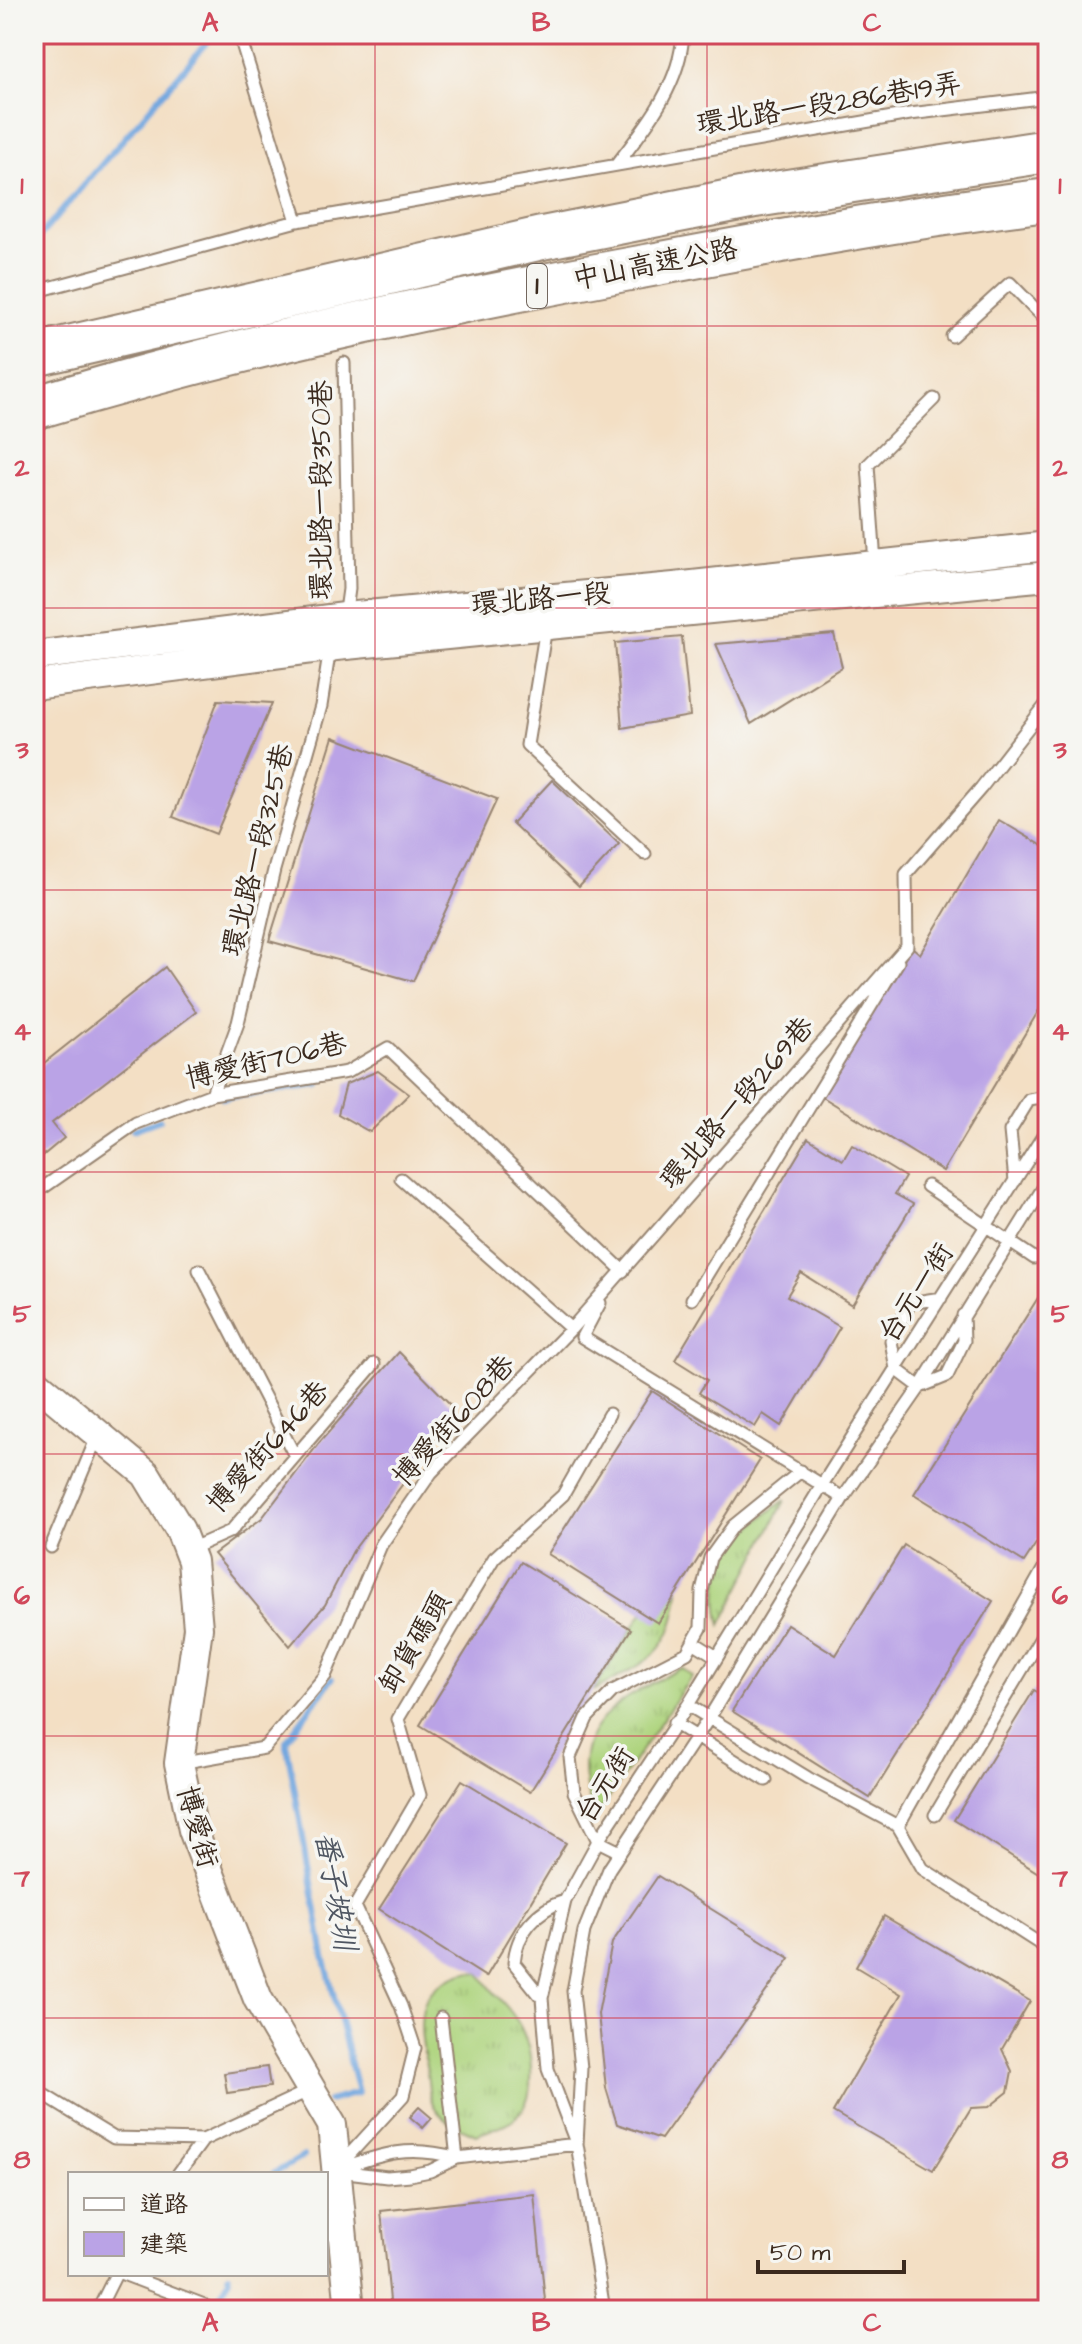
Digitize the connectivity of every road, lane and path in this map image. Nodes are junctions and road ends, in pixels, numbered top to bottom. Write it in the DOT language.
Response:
graph roads {
  1 [pos="239,34"];
  2 [pos="683,34"];
  3 [pos="1048,97"];
  4 [pos="1048,151"];
  5 [pos="617,164"];
  6 [pos="1048,200"];
  7 [pos="297,221"];
  8 [pos="34,292"];
  9 [pos="1048,322"];
  10 [pos="952,336"];
  11 [pos="34,355"];
  12 [pos="344,363"];
  13 [pos="934,399"];
  14 [pos="34,408"];
  15 [pos="1048,546"];
  16 [pos="875,565"];
  17 [pos="1048,576"];
  18 [pos="345,617"];
  19 [pos="546,626"];
  20 [pos="336,646"];
  21 [pos="34,656"];
  22 [pos="34,685"];
  23 [pos="1048,702"];
  24 [pos="645,854"];
  25 [pos="896,958"];
  26 [pos="212,1094"];
  27 [pos="1048,1097"];
  28 [pos="1048,1128"];
  29 [pos="401,1179"];
  30 [pos="1048,1180"];
  31 [pos="1015,1181"];
  32 [pos="927,1186"];
  33 [pos="34,1194"];
  34 [pos="987,1226"];
  35 [pos="1010,1241"];
  36 [pos="1034,1258"];
  37 [pos="199,1270"];
  38 [pos="623,1271"];
  39 [pos="607,1288"];
  40 [pos="941,1298"];
  41 [pos="692,1299"];
  42 [pos="963,1315"];
  43 [pos="571,1329"];
  44 [pos="374,1364"];
  45 [pos="896,1369"];
  46 [pos="34,1381"];
  47 [pos="920,1387"];
  48 [pos="609,1414"];
  49 [pos="97,1437"];
  50 [pos="295,1456"];
  51 [pos="801,1471"];
  52 [pos="822,1484"];
  53 [pos="843,1498"];
  54 [pos="51,1547"];
  55 [pos="188,1550"];
  56 [pos="1048,1561"];
  57 [pos="1048,1626"];
  58 [pos="693,1642"];
  59 [pos="717,1657"];
  60 [pos="688,1705"];
  61 [pos="709,1718"];
  62 [pos="674,1723"];
  63 [pos="695,1737"];
  64 [pos="179,1763"];
  65 [pos="766,1780"];
  66 [pos="935,1815"];
  67 [pos="898,1826"];
  68 [pos="598,1841"];
  69 [pos="620,1852"];
  70 [pos="565,1901"];
  71 [pos="1048,1949"];
  72 [pos="542,1998"];
  73 [pos="441,2018"];
  74 [pos="34,2089"];
  75 [pos="310,2089"];
  76 [pos="203,2140"];
  77 [pos="577,2144"];
  78 [pos="457,2158"];
  79 [pos="334,2170"];
  80 [pos="179,2172"];
  81 [pos="115,2276"];
  82 [pos="128,2276"];
  83 [pos="204,2305"];
  84 [pos="98,2310"];
  85 [pos="350,2310"];
  86 [pos="604,2310"];
  1 -- 7 [label="lane"];
  2 -- 5 [label="lane, 環北路一段286巷19弄"];
  3 -- 5 [label="lane, 環北路一段286巷19弄"];
  4 -- 11 [label="highway, 中山高速公路 / 1"];
  5 -- 7 [label="lane, 環北路一段286巷19弄"];
  6 -- 14 [label="highway, 中山高速公路 / 1"];
  7 -- 8 [label="lane, 環北路一段286巷19弄"];
  9 -- 10 [label="lane"];
  12 -- 18 [label="lane, 環北路一段350巷"];
  13 -- 16 [label="lane"];
  15 -- 16 [label="street, 環北路一段"];
  16 -- 18 [label="street, 環北路一段"];
  17 -- 19 [label="street, 環北路一段"];
  18 -- 20 [label="lane, 環北路一段325巷"];
  18 -- 21 [label="street, 環北路一段"];
  19 -- 20 [label="street, 環北路一段"];
  19 -- 24 [label="lane"];
  20 -- 22 [label="street, 環北路一段"];
  20 -- 26 [label="lane, 環北路一段325巷"];
  23 -- 25 [label="lane, 環北路一段269巷"];
  25 -- 38 [label="lane, 環北路一段269巷"];
  25 -- 41 [label="lane"];
  26 -- 33 [label="lane, 博愛街706巷"];
  26 -- 38 [label="lane, 博愛街706巷"];
  27 -- 31 [label="lane"];
  28 -- 31 [label="lane, 台元一街"];
  29 -- 43 [label="lane"];
  30 -- 35 [label="lane, 台元一街"];
  31 -- 34 [label="lane, 台元一街"];
  32 -- 34 [label="lane"];
  34 -- 35 [label="lane"];
  34 -- 40 [label="lane, 台元一街"];
  35 -- 36 [label="lane"];
  35 -- 42 [label="lane, 台元一街"];
  37 -- 50 [label="lane"];
  38 -- 39 [label="lane, 博愛街608巷"];
  39 -- 43 [label="lane, 博愛街608巷"];
  39 -- 51 [label="lane"];
  40 -- 45 [label="lane, 台元一街"];
  40 -- 45 [label="lane"];
  42 -- 47 [label="lane, 台元一街"];
  42 -- 47 [label="lane"];
  43 -- 64 [label="lane, 博愛街608巷"];
  44 -- 50 [label="lane, 博愛街646巷"];
  45 -- 47 [label="lane"];
  45 -- 52 [label="lane, 台元一街"];
  46 -- 49 [label="street, 博愛街"];
  47 -- 53 [label="lane, 台元一街"];
  48 -- 79 [label="lane, 卸貨碼頭"];
  49 -- 54 [label="lane"];
  49 -- 55 [label="street, 博愛街"];
  50 -- 55 [label="lane, 博愛街646巷"];
  51 -- 52 [label="lane"];
  51 -- 58 [label="lane"];
  52 -- 53 [label="lane"];
  52 -- 59 [label="lane, 台元街"];
  53 -- 61 [label="lane, 台元街"];
  55 -- 64 [label="street, 博愛街"];
  56 -- 67 [label="lane"];
  57 -- 66 [label="lane"];
  58 -- 59 [label="lane"];
  58 -- 68 [label="lane"];
  59 -- 60 [label="lane, 台元街"];
  60 -- 61 [label="lane"];
  60 -- 62 [label="lane, 台元街"];
  61 -- 63 [label="lane, 台元街"];
  61 -- 67 [label="lane"];
  62 -- 63 [label="lane"];
  62 -- 68 [label="lane, 台元街"];
  63 -- 65 [label="lane"];
  63 -- 69 [label="lane, 台元街"];
  64 -- 75 [label="street, 博愛街"];
  67 -- 71 [label="lane"];
  68 -- 69 [label="lane"];
  68 -- 70 [label="lane, 台元街"];
  69 -- 77 [label="lane, 台元街"];
  70 -- 72 [label="lane, 台元街"];
  70 -- 72 [label="lane"];
  72 -- 77 [label="lane, 台元街"];
  73 -- 78 [label="lane"];
  74 -- 76 [label="lane"];
  75 -- 76 [label="lane"];
  75 -- 79 [label="street, 博愛街"];
  76 -- 80 [label="lane"];
  77 -- 78 [label="lane"];
  77 -- 86 [label="lane, 台元街"];
  78 -- 79 [label="lane"];
  78 -- 79 [label="lane"];
  79 -- 85 [label="street, 博愛街"];
  81 -- 84 [label="lane"];
  82 -- 83 [label="lane"];
}
